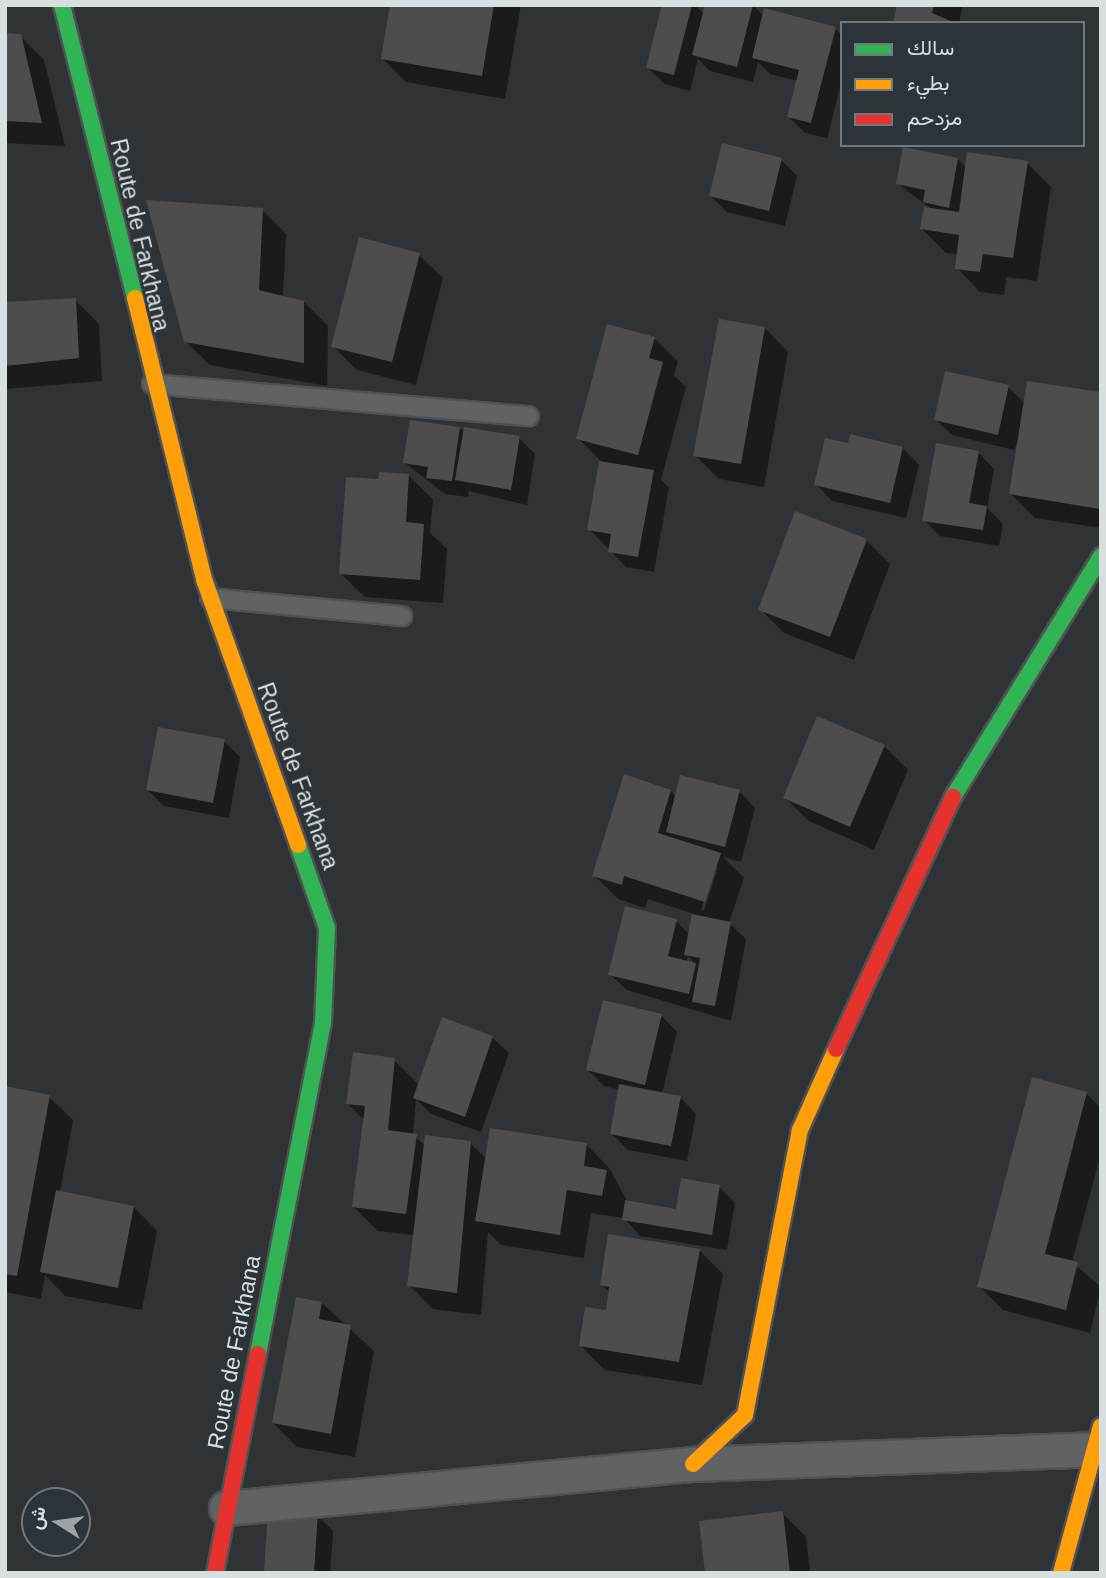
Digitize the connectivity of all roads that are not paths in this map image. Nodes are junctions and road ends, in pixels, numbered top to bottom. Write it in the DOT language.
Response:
graph roads {
  1 [pos="62,5"];
  2 [pos="152,384"];
  3 [pos="529,416"];
  4 [pos="1101,556"];
  5 [pos="210,598"];
  6 [pos="402,616"];
  7 [pos="1098,1438"];
  8 [pos="693,1464"];
  9 [pos="226,1508"];
  10 [pos="215,1573"];
  11 [pos="1061,1573"];
  1 -- 2 [label="street, Route de Farkhana"];
  2 -- 3 [label="lane"];
  2 -- 5 [label="street, Route de Farkhana"];
  4 -- 8 [label="street"];
  5 -- 6 [label="lane"];
  5 -- 9 [label="street, Route de Farkhana"];
  7 -- 8 [label="street"];
  7 -- 11 [label="street"];
  8 -- 9 [label="street"];
  9 -- 10 [label="street, Route de Farkhana"];
}
